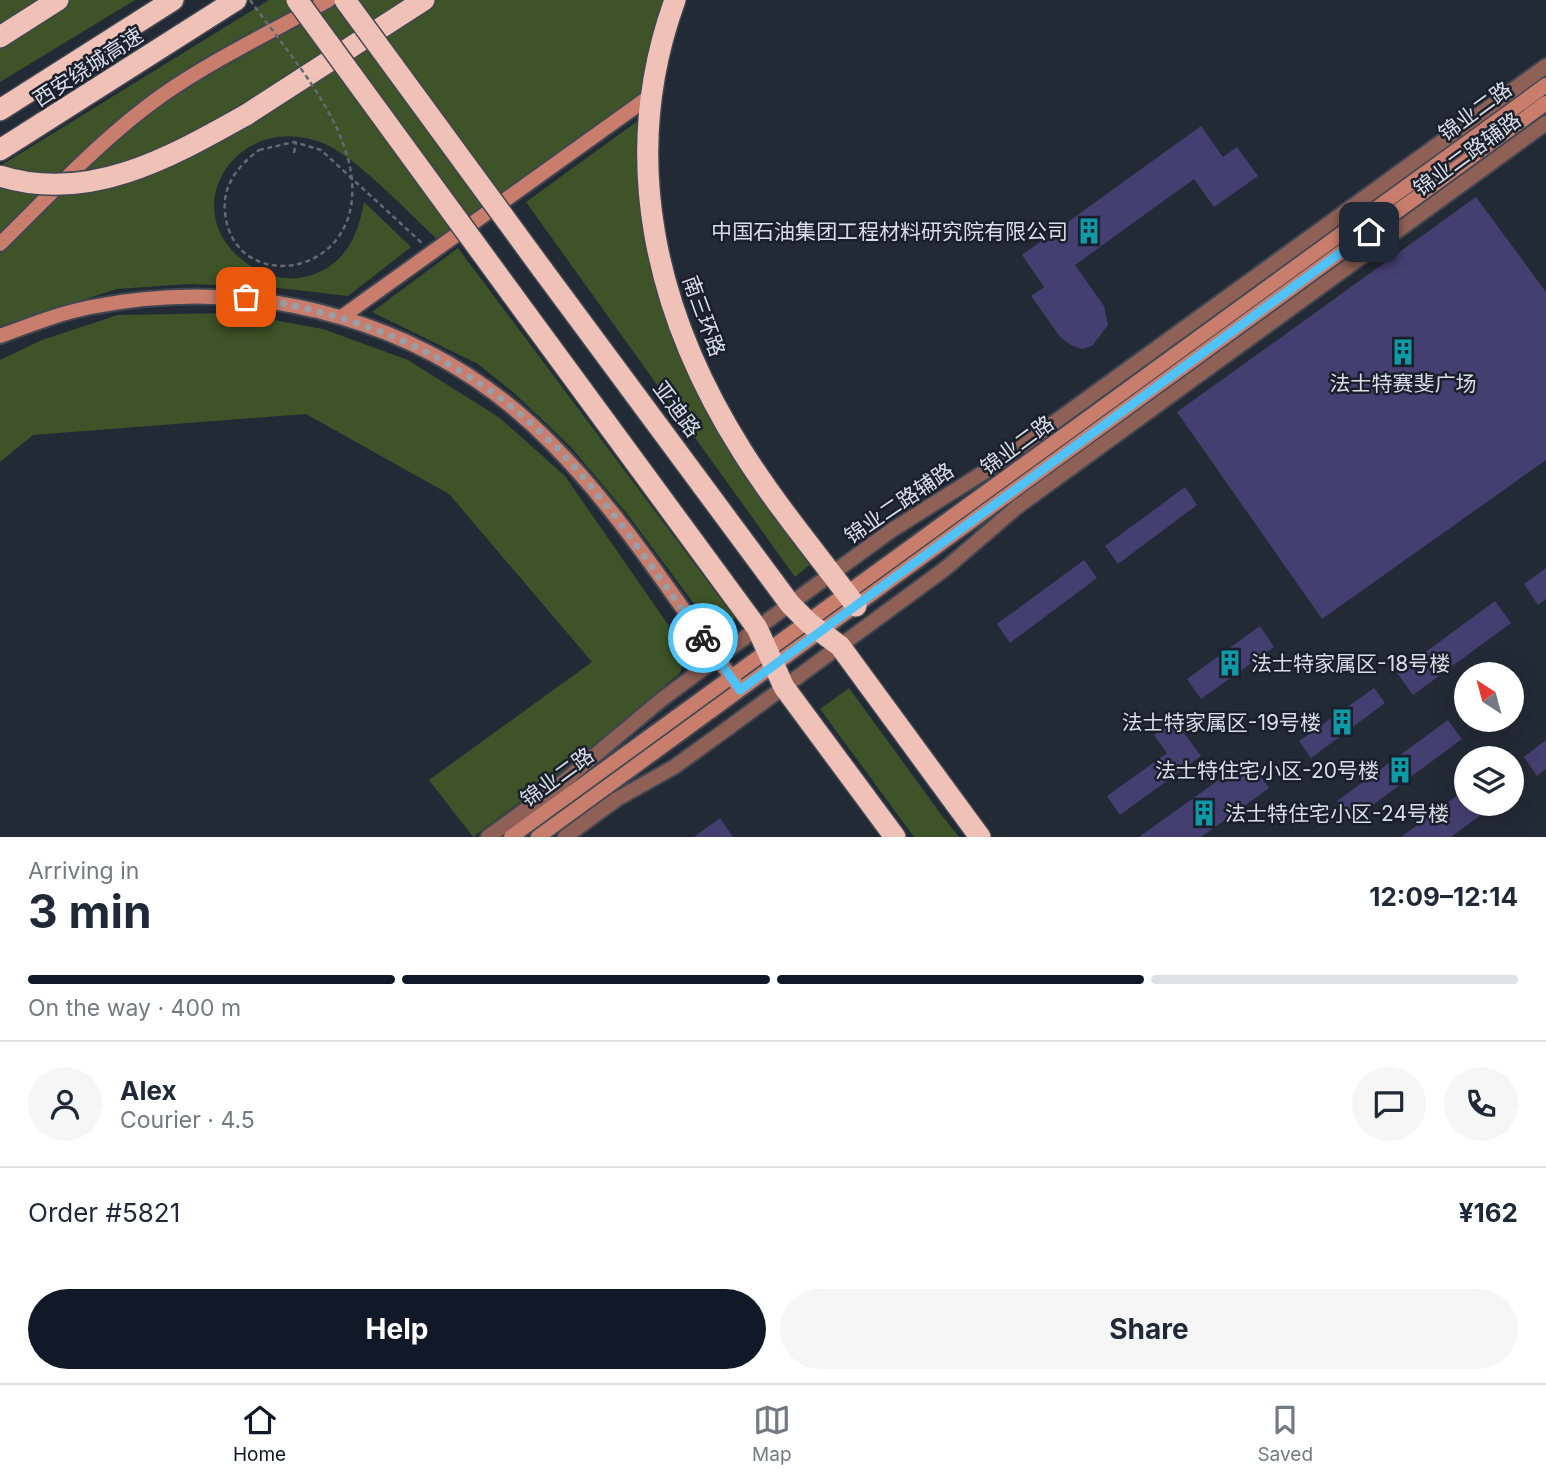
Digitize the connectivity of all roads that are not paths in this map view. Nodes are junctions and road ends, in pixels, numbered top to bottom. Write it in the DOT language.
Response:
graph roads {
  1 [pos="58,0"];
  2 [pos="173,0"];
  3 [pos="236,0"];
  4 [pos="297,0"];
  5 [pos="329,0"];
  6 [pos="345,0"];
  7 [pos="424,0"];
  8 [pos="675,0"];
  9 [pos="0,37"];
  10 [pos="1546,66"];
  11 [pos="1546,85"];
  12 [pos="649,97"];
  13 [pos="1546,103"];
  14 [pos="0,110"];
  15 [pos="1546,123"];
  16 [pos="0,150"];
  17 [pos="0,176"];
  18 [pos="0,244"];
  19 [pos="343,316"];
  20 [pos="0,336"];
  21 [pos="832,574"];
  22 [pos="851,600"];
  23 [pos="790,604"];
  24 [pos="815,627"];
  25 [pos="757,628"];
  26 [pos="840,646"];
  27 [pos="717,657"];
  28 [pos="773,658"];
  29 [pos="731,677"];
  30 [pos="784,687"];
  31 [pos="740,690"];
  32 [pos="488,837"];
  33 [pos="511,837"];
  34 [pos="538,837"];
  35 [pos="565,837"];
  36 [pos="895,837"];
  37 [pos="980,837"];
  1 -- 9 [label="highway"];
  2 -- 14 [label="highway, 西安绕城高速"];
  3 -- 16 [label="highway, 西安绕城高速"];
  4 -- 25 [label="highway, bridge"];
  5 -- 18 [label="main road"];
  6 -- 23 [label="highway, 亚迪路, bridge"];
  7 -- 17 [label="highway, bridge"];
  8 -- 12 [label="highway, 南三环路"];
  10 -- 21 [label="street, 锦业二路辅路"];
  11 -- 22 [label="main road, 锦业二路"];
  12 -- 19 [label="main road"];
  12 -- 21 [label="highway, 南三环路"];
  13 -- 22 [label="main road, 锦业二路"];
  15 -- 26 [label="street, 锦业二路辅路"];
  19 -- 20 [label="main road"];
  19 -- 27 [label="main road"];
  21 -- 22 [label="highway, 南三环路"];
  21 -- 23 [label="street, 锦业二路辅路"];
  22 -- 24 [label="main road, 锦业二路"];
  23 -- 24 [label="highway, 亚迪路"];
  23 -- 25 [label="street, 锦业二路辅路"];
  24 -- 26 [label="highway, 亚迪路"];
  24 -- 28 [label="main road, 锦业二路"];
  25 -- 27 [label="street, 锦业二路辅路"];
  25 -- 28 [label="highway"];
  26 -- 30 [label="street, 锦业二路辅路"];
  26 -- 37 [label="highway, 亚迪路"];
  27 -- 29 [label="main road"];
  27 -- 32 [label="street, 锦业二路辅路"];
  28 -- 29 [label="main road, 锦业二路"];
  28 -- 30 [label="highway"];
  28 -- 31 [label="main road, 锦业二路"];
  29 -- 31 [label="main road"];
  29 -- 33 [label="main road, 锦业二路"];
  30 -- 35 [label="street, 锦业二路辅路"];
  30 -- 36 [label="highway"];
  31 -- 34 [label="main road, 锦业二路"];
}
